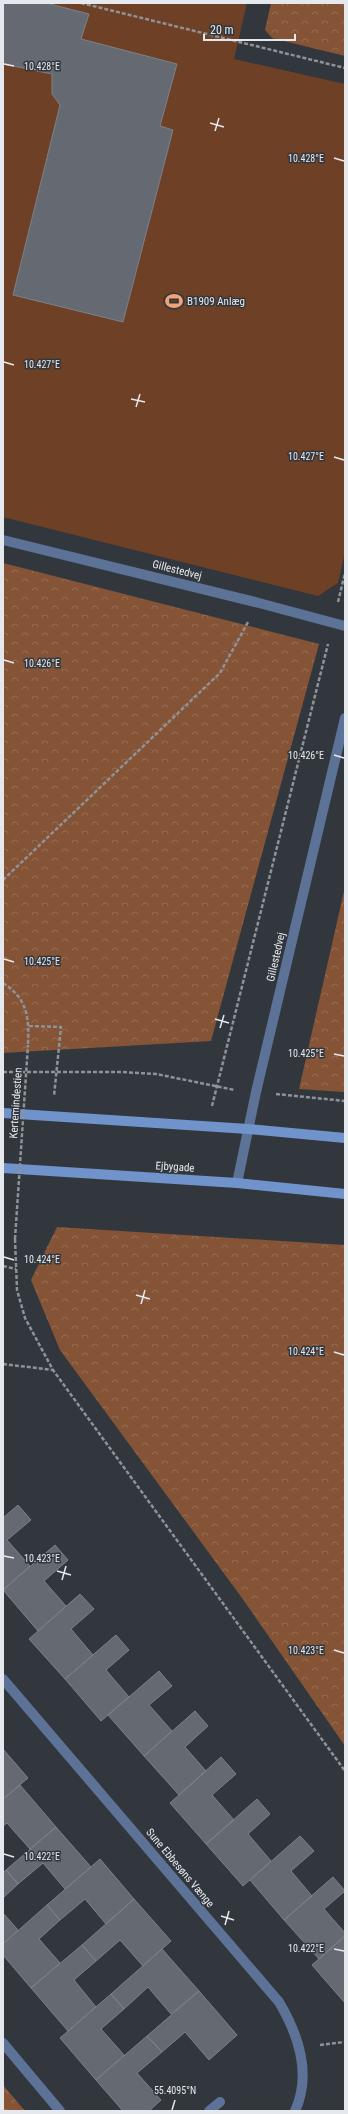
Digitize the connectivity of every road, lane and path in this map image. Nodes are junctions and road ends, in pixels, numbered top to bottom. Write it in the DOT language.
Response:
graph roads {
  1 [pos="81,3"];
  2 [pos="345,68"];
  3 [pos="3,540"];
  4 [pos="345,573"];
  5 [pos="259,603"];
  6 [pos="333,623"];
  7 [pos="345,626"];
  8 [pos="345,718"];
  9 [pos="343,738"];
  10 [pos="3,880"];
  11 [pos="3,983"];
  12 [pos="29,1026"];
  13 [pos="3,1072"];
  14 [pos="57,1073"];
  15 [pos="217,1087"];
  16 [pos="256,1092"];
  17 [pos="345,1101"];
  18 [pos="3,1113"];
  19 [pos="207,1126"];
  20 [pos="248,1129"];
  21 [pos="345,1138"];
  22 [pos="3,1168"];
  23 [pos="237,1183"];
  24 [pos="345,1194"];
  25 [pos="3,1266"];
  26 [pos="16,1269"];
  27 [pos="3,1364"];
  28 [pos="53,1370"];
  29 [pos="3,1679"];
  30 [pos="345,1771"];
  31 [pos="345,2042"];
  32 [pos="3,2043"];
  33 [pos="300,2048"];
  34 [pos="220,2102"];
  35 [pos="60,2111"];
  36 [pos="209,2111"];
  37 [pos="295,2111"];
  1 -- 2 [label="path"];
  3 -- 5 [label="street, Gillestedvej"];
  4 -- 6 [label="path"];
  5 -- 6 [label="street, Gillestedvej"];
  5 -- 10 [label="path"];
  6 -- 7 [label="street, Gillestedvej"];
  6 -- 15 [label="path"];
  8 -- 9 [label="street, Gillestedvej"];
  9 -- 16 [label="street, Gillestedvej"];
  11 -- 12 [label="path, Kertemindestien"];
  12 -- 14 [label="path"];
  12 -- 26 [label="path, Kertemindestien, bridge"];
  13 -- 14 [label="path"];
  14 -- 15 [label="path"];
  15 -- 16 [label="path"];
  15 -- 19 [label="path"];
  16 -- 17 [label="path"];
  16 -- 20 [label="street, Gillestedvej"];
  18 -- 19 [label="main road"];
  19 -- 20 [label="main road"];
  20 -- 21 [label="main road"];
  20 -- 23 [label="street, Gillestedvej"];
  22 -- 23 [label="main road, Ejbygade"];
  23 -- 24 [label="main road, Ejbygade"];
  25 -- 26 [label="path"];
  26 -- 28 [label="path, Kertemindestien"];
  27 -- 28 [label="path"];
  28 -- 30 [label="path, Kertemindestien"];
  29 -- 33 [label="street, Sune Ebbesøns Vænge"];
  31 -- 33 [label="path"];
  32 -- 35 [label="street"];
  33 -- 37 [label="street, Sune Ebbesøns Vænge"];
  34 -- 36 [label="street"];
}
